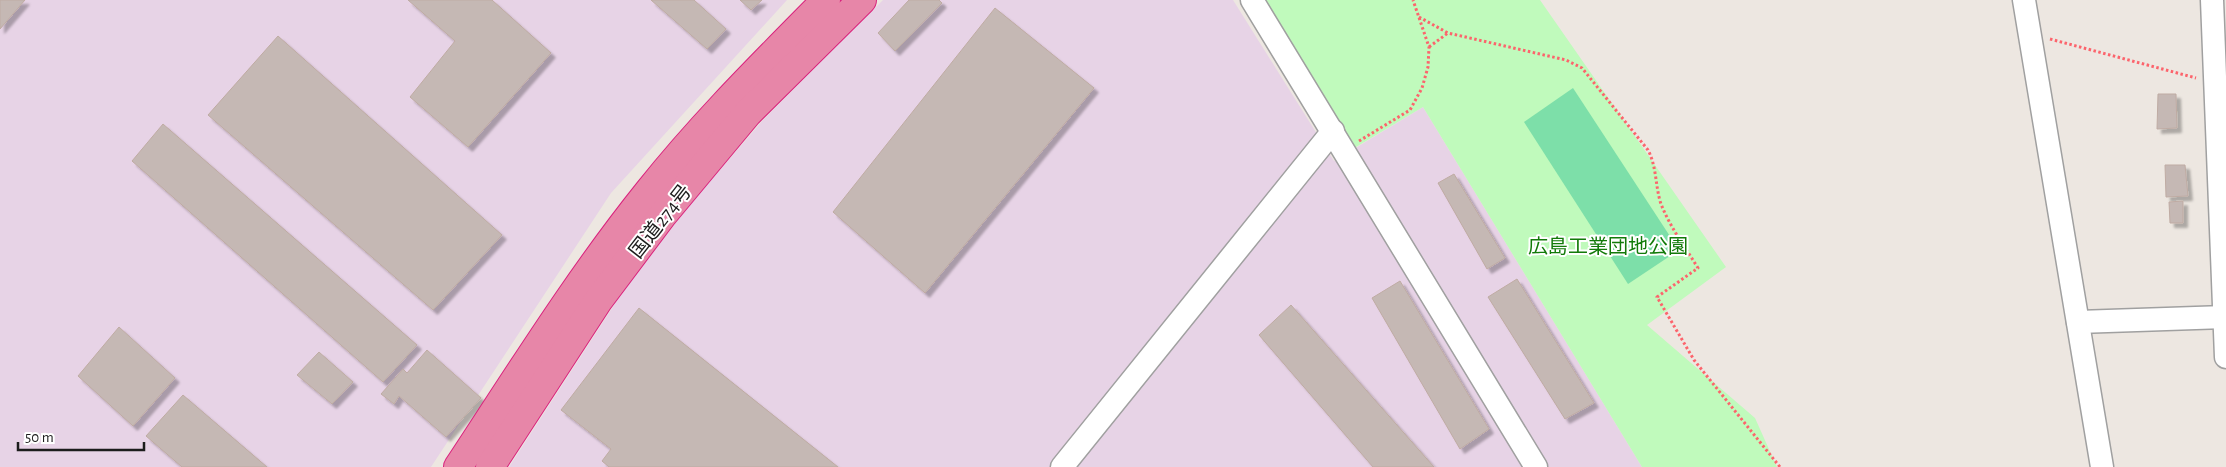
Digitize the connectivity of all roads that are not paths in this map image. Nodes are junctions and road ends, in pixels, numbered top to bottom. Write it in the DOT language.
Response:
graph roads {
  1 [pos="826,0"];
  2 [pos="862,0"];
  3 [pos="1252,0"];
  4 [pos="2024,0"];
  5 [pos="2212,0"];
  6 [pos="2220,93"];
  7 [pos="1338,140"];
  8 [pos="2224,317"];
  9 [pos="2078,322"];
  10 [pos="2226,357"];
  11 [pos="458,467"];
  12 [pos="490,467"];
  13 [pos="1062,467"];
  14 [pos="1536,467"];
  15 [pos="2102,467"];
  1 -- 11 [label="highway, 国道274号"];
  2 -- 12 [label="highway, 国道274号"];
  3 -- 7 [label="street"];
  4 -- 9 [label="street"];
  5 -- 6 [label="street"];
  6 -- 8 [label="street"];
  7 -- 13 [label="street"];
  7 -- 14 [label="street"];
  8 -- 9 [label="street"];
  8 -- 10 [label="street"];
  9 -- 15 [label="street"];
}
